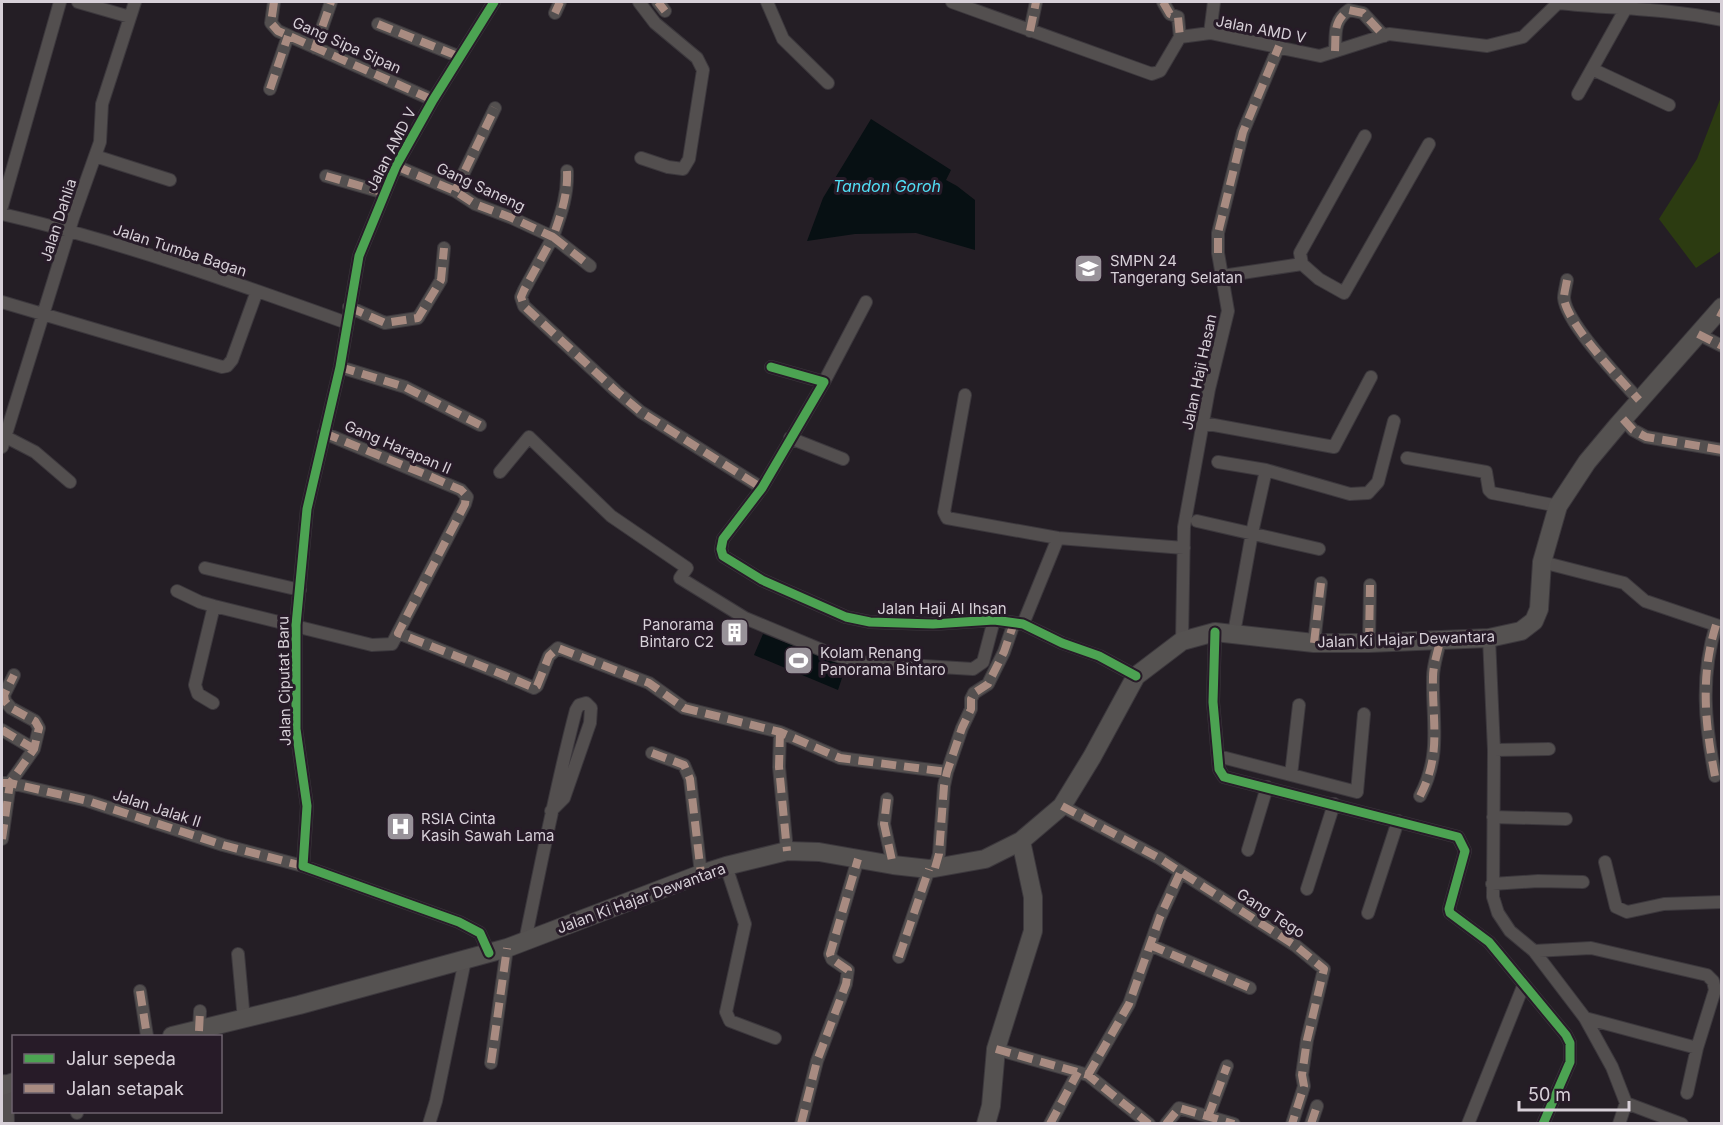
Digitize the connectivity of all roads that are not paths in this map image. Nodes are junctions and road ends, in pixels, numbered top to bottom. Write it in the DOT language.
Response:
graph roads {
  1 [pos="60,2"];
  2 [pos="78,2"];
  3 [pos="135,2"];
  4 [pos="274,2"];
  5 [pos="331,2"];
  6 [pos="494,2"];
  7 [pos="639,2"];
  8 [pos="767,2"];
  9 [pos="952,2"];
  10 [pos="1036,2"];
  11 [pos="1164,2"];
  12 [pos="1214,2"];
  13 [pos="1558,2"];
  14 [pos="1593,4"];
  15 [pos="1626,8"];
  16 [pos="130,17"];
  17 [pos="1722,20"];
  18 [pos="378,24"];
  19 [pos="1030,31"];
  20 [pos="1210,33"];
  21 [pos="288,36"];
  22 [pos="1384,36"];
  23 [pos="1180,37"];
  24 [pos="1279,46"];
  25 [pos="315,48"];
  26 [pos="1335,51"];
  27 [pos="460,57"];
  28 [pos="1592,69"];
  29 [pos="828,82"];
  30 [pos="270,89"];
  31 [pos="1578,94"];
  32 [pos="433,100"];
  33 [pos="1669,105"];
  34 [pos="495,108"];
  35 [pos="1365,136"];
  36 [pos="1430,144"];
  37 [pos="95,156"];
  38 [pos="641,158"];
  39 [pos="396,166"];
  40 [pos="567,171"];
  41 [pos="326,176"];
  42 [pos="170,180"];
  43 [pos="455,191"];
  44 [pos="385,193"];
  45 [pos="2,206"];
  46 [pos="2,214"];
  47 [pos="71,230"];
  48 [pos="552,237"];
  49 [pos="444,248"];
  50 [pos="1302,264"];
  51 [pos="590,266"];
  52 [pos="1222,276"];
  53 [pos="1567,280"];
  54 [pos="257,291"];
  55 [pos="2,302"];
  56 [pos="867,302"];
  57 [pos="349,307"];
  58 [pos="1720,311"];
  59 [pos="42,315"];
  60 [pos="347,323"];
  61 [pos="1698,334"];
  62 [pos="1722,346"];
  63 [pos="340,367"];
  64 [pos="771,367"];
  65 [pos="1371,377"];
  66 [pos="824,382"];
  67 [pos="965,395"];
  68 [pos="1639,400"];
  69 [pos="1623,419"];
  70 [pos="1394,421"];
  71 [pos="1203,423"];
  72 [pos="480,425"];
  73 [pos="324,433"];
  74 [pos="790,438"];
  75 [pos="4,442"];
  76 [pos="1722,450"];
  77 [pos="1407,458"];
  78 [pos="843,459"];
  79 [pos="1218,462"];
  80 [pos="1266,470"];
  81 [pos="500,472"];
  82 [pos="70,482"];
  83 [pos="762,488"];
  84 [pos="1558,506"];
  85 [pos="1197,521"];
  86 [pos="1252,533"];
  87 [pos="1058,538"];
  88 [pos="1184,549"];
  89 [pos="1319,549"];
  90 [pos="1542,562"];
  91 [pos="206,568"];
  92 [pos="1321,583"];
  93 [pos="1370,585"];
  94 [pos="300,590"];
  95 [pos="177,591"];
  96 [pos="214,606"];
  97 [pos="994,620"];
  98 [pos="1018,624"];
  99 [pos="296,625"];
  100 [pos="1719,626"];
  101 [pos="1215,632"];
  102 [pos="398,633"];
  103 [pos="1234,633"];
  104 [pos="1489,638"];
  105 [pos="1440,640"];
  106 [pos="1182,641"];
  107 [pos="1314,643"];
  108 [pos="1369,643"];
  109 [pos="14,675"];
  110 [pos="1136,676"];
  111 [pos="213,703"];
  112 [pos="1299,705"];
  113 [pos="1364,714"];
  114 [pos="2,730"];
  115 [pos="780,732"];
  116 [pos="34,749"];
  117 [pos="1549,749"];
  118 [pos="1494,750"];
  119 [pos="652,753"];
  120 [pos="1218,756"];
  121 [pos="947,772"];
  122 [pos="1291,775"];
  123 [pos="1715,776"];
  124 [pos="6,783"];
  125 [pos="1268,787"];
  126 [pos="1420,796"];
  127 [pos="887,799"];
  128 [pos="1334,804"];
  129 [pos="1062,806"];
  130 [pos="551,811"];
  131 [pos="1493,817"];
  132 [pos="1566,819"];
  133 [pos="1398,821"];
  134 [pos="2,839"];
  135 [pos="1021,840"];
  136 [pos="1248,850"];
  137 [pos="787,851"];
  138 [pos="858,859"];
  139 [pos="1605,862"];
  140 [pos="893,865"];
  141 [pos="303,866"];
  142 [pos="726,866"];
  143 [pos="932,868"];
  144 [pos="702,873"];
  145 [pos="1180,873"];
  146 [pos="1583,882"];
  147 [pos="1492,884"];
  148 [pos="1307,889"];
  149 [pos="1722,902"];
  150 [pos="1368,913"];
  151 [pos="525,941"];
  152 [pos="1150,945"];
  153 [pos="498,951"];
  154 [pos="1534,951"];
  155 [pos="238,954"];
  156 [pos="900,957"];
  157 [pos="465,960"];
  158 [pos="1524,984"];
  159 [pos="1250,988"];
  160 [pos="140,991"];
  161 [pos="200,1011"];
  162 [pos="1585,1018"];
  163 [pos="244,1020"];
  164 [pos="199,1031"];
  165 [pos="147,1035"];
  166 [pos="177,1035"];
  167 [pos="776,1038"];
  168 [pos="1697,1048"];
  169 [pos="996,1049"];
  170 [pos="491,1063"];
  171 [pos="1227,1066"];
  172 [pos="1083,1074"];
  173 [pos="6,1082"];
  174 [pos="1687,1093"];
  175 [pos="1626,1103"];
  176 [pos="1317,1106"];
  177 [pos="1208,1117"];
  178 [pos="8,1124"];
  179 [pos="429,1124"];
  180 [pos="801,1124"];
  181 [pos="986,1124"];
  182 [pos="1050,1124"];
  183 [pos="1149,1124"];
  184 [pos="1166,1124"];
  185 [pos="1234,1124"];
  186 [pos="1293,1124"];
  187 [pos="1311,1124"];
  188 [pos="1468,1124"];
  189 [pos="1544,1124"];
  190 [pos="1619,1124"];
  191 [pos="1682,1124"];
  1 -- 45 [label="street"];
  2 -- 16 [label="street"];
  3 -- 16 [label="street, Jalan Dahlia"];
  4 -- 21 [label="street, Gang Sipa Sipan"];
  5 -- 25 [label="street"];
  6 -- 27 [label="street, Jalan AMD V"];
  7 -- 38 [label="street"];
  8 -- 29 [label="street"];
  9 -- 19 [label="street"];
  10 -- 19 [label="street"];
  11 -- 23 [label="street"];
  12 -- 20 [label="street"];
  13 -- 14 [label="street, Jalan AMD V"];
  13 -- 22 [label="street, Jalan AMD V"];
  14 -- 15 [label="street, Jalan AMD V"];
  15 -- 17 [label="street, Jalan AMD V"];
  15 -- 28 [label="street"];
  16 -- 37 [label="street, Jalan Dahlia"];
  18 -- 27 [label="street"];
  19 -- 23 [label="street"];
  20 -- 23 [label="street, Jalan AMD V"];
  20 -- 24 [label="street, Jalan AMD V"];
  21 -- 25 [label="street, Gang Sipa Sipan"];
  21 -- 30 [label="street"];
  22 -- 26 [label="street, Jalan AMD V"];
  22 -- 26 [label="street"];
  24 -- 26 [label="street, Jalan AMD V"];
  24 -- 52 [label="street, Jalan Haji Hasan"];
  25 -- 32 [label="street, Gang Sipa Sipan"];
  27 -- 32 [label="street, Jalan AMD V"];
  28 -- 31 [label="street"];
  28 -- 33 [label="street"];
  32 -- 39 [label="street, Jalan AMD V"];
  34 -- 43 [label="street"];
  35 -- 50 [label="street"];
  36 -- 50 [label="street"];
  37 -- 42 [label="street"];
  37 -- 47 [label="street, Jalan Dahlia"];
  39 -- 43 [label="street, Gang Saneng"];
  39 -- 44 [label="street, Jalan AMD V"];
  40 -- 48 [label="street"];
  41 -- 44 [label="street"];
  43 -- 48 [label="street, Gang Saneng"];
  44 -- 57 [label="street, Jalan AMD V"];
  46 -- 47 [label="street, Jalan Tumba Bagan"];
  47 -- 54 [label="street, Jalan Tumba Bagan"];
  47 -- 59 [label="street, Jalan Dahlia"];
  48 -- 51 [label="street, Gang Saneng"];
  48 -- 83 [label="street"];
  49 -- 57 [label="street"];
  50 -- 52 [label="street"];
  52 -- 71 [label="street, Jalan Haji Hasan"];
  53 -- 68 [label="street"];
  54 -- 59 [label="street"];
  54 -- 60 [label="street, Jalan Tumba Bagan"];
  55 -- 59 [label="street"];
  56 -- 66 [label="street"];
  57 -- 60 [label="street, Jalan AMD V"];
  58 -- 61 [label="main road, Jalan Ki Hajar Dewantara"];
  59 -- 75 [label="street, Jalan Dahlia"];
  60 -- 63 [label="street, Jalan Ciputat Baru"];
  61 -- 62 [label="street"];
  61 -- 68 [label="main road, Jalan Ki Hajar Dewantara"];
  63 -- 72 [label="street"];
  63 -- 73 [label="street, Jalan Ciputat Baru"];
  64 -- 66 [label="street"];
  65 -- 71 [label="street"];
  66 -- 74 [label="street"];
  67 -- 87 [label="street"];
  68 -- 69 [label="main road, Jalan Ki Hajar Dewantara"];
  69 -- 76 [label="street"];
  69 -- 84 [label="main road, Jalan Ki Hajar Dewantara"];
  70 -- 80 [label="street"];
  71 -- 88 [label="street, Jalan Haji Hasan"];
  73 -- 94 [label="street, Jalan Ciputat Baru"];
  73 -- 102 [label="street, Gang Harapan II"];
  74 -- 78 [label="street"];
  74 -- 83 [label="street"];
  75 -- 82 [label="street"];
  77 -- 84 [label="street"];
  79 -- 80 [label="street"];
  80 -- 86 [label="street"];
  81 -- 97 [label="street"];
  83 -- 97 [label="street, Jalan Haji Al Ihsan"];
  84 -- 90 [label="main road, Jalan Ki Hajar Dewantara"];
  85 -- 86 [label="street"];
  86 -- 89 [label="street"];
  86 -- 103 [label="street"];
  87 -- 88 [label="street"];
  87 -- 98 [label="street"];
  88 -- 106 [label="street, Jalan Haji Hasan"];
  90 -- 100 [label="street"];
  90 -- 104 [label="main road, Jalan Ki Hajar Dewantara"];
  91 -- 94 [label="street"];
  92 -- 107 [label="street"];
  93 -- 108 [label="street"];
  94 -- 99 [label="street, Jalan Ciputat Baru"];
  95 -- 96 [label="street"];
  96 -- 99 [label="street"];
  96 -- 111 [label="street"];
  97 -- 98 [label="street, Jalan Haji Al Ihsan"];
  98 -- 110 [label="street, Jalan Haji Al Ihsan"];
  98 -- 121 [label="street"];
  99 -- 102 [label="street"];
  99 -- 141 [label="street, Jalan Ciputat Baru"];
  100 -- 123 [label="street"];
  101 -- 103 [label="main road, Jalan Ki Hajar Dewantara"];
  101 -- 106 [label="main road, Jalan Ki Hajar Dewantara"];
  101 -- 120 [label="street"];
  102 -- 115 [label="street"];
  103 -- 107 [label="main road, Jalan Ki Hajar Dewantara"];
  104 -- 105 [label="main road, Jalan Ki Hajar Dewantara"];
  104 -- 118 [label="street"];
  105 -- 108 [label="main road, Jalan Ki Hajar Dewantara"];
  105 -- 126 [label="street"];
  106 -- 110 [label="main road, Jalan Ki Hajar Dewantara"];
  107 -- 108 [label="main road, Jalan Ki Hajar Dewantara"];
  109 -- 116 [label="street"];
  110 -- 129 [label="main road, Jalan Ki Hajar Dewantara"];
  112 -- 122 [label="street"];
  113 -- 122 [label="street"];
  114 -- 116 [label="street"];
  115 -- 121 [label="street"];
  115 -- 137 [label="street"];
  116 -- 124 [label="street"];
  117 -- 118 [label="street"];
  118 -- 131 [label="street"];
  119 -- 144 [label="street"];
  120 -- 122 [label="street"];
  120 -- 125 [label="street"];
  121 -- 143 [label="street"];
  124 -- 134 [label="street"];
  124 -- 141 [label="street, Jalan Jalak II"];
  125 -- 128 [label="street"];
  125 -- 136 [label="street"];
  127 -- 140 [label="street"];
  128 -- 133 [label="street"];
  128 -- 148 [label="street"];
  129 -- 135 [label="main road, Jalan Ki Hajar Dewantara"];
  129 -- 145 [label="street, Gang Tego"];
  130 -- 130 [label="street"];
  130 -- 151 [label="street"];
  131 -- 132 [label="street"];
  131 -- 147 [label="street"];
  133 -- 150 [label="street"];
  133 -- 158 [label="street"];
  135 -- 143 [label="main road, Jalan Ki Hajar Dewantara"];
  135 -- 169 [label="main road"];
  137 -- 138 [label="main road, Jalan Ki Hajar Dewantara"];
  137 -- 142 [label="main road, Jalan Ki Hajar Dewantara"];
  138 -- 140 [label="main road, Jalan Ki Hajar Dewantara"];
  138 -- 180 [label="street"];
  139 -- 149 [label="street"];
  140 -- 143 [label="main road, Jalan Ki Hajar Dewantara"];
  141 -- 153 [label="street"];
  142 -- 144 [label="main road, Jalan Ki Hajar Dewantara"];
  142 -- 167 [label="street"];
  143 -- 156 [label="street"];
  144 -- 151 [label="main road, Jalan Ki Hajar Dewantara"];
  145 -- 152 [label="street"];
  145 -- 186 [label="street, Gang Tego"];
  146 -- 147 [label="street"];
  147 -- 154 [label="street"];
  151 -- 153 [label="main road, Jalan Ki Hajar Dewantara"];
  152 -- 159 [label="street"];
  152 -- 172 [label="street"];
  153 -- 157 [label="main road, Jalan Ki Hajar Dewantara"];
  153 -- 170 [label="street"];
  154 -- 162 [label="street"];
  154 -- 168 [label="street"];
  155 -- 163 [label="street"];
  157 -- 163 [label="main road, Jalan Ki Hajar Dewantara"];
  157 -- 179 [label="street"];
  158 -- 188 [label="street"];
  158 -- 189 [label="street"];
  160 -- 165 [label="street"];
  161 -- 164 [label="street"];
  162 -- 168 [label="street"];
  162 -- 175 [label="street"];
  163 -- 164 [label="main road, Jalan Ki Hajar Dewantara"];
  164 -- 166 [label="main road, Jalan Ki Hajar Dewantara"];
  168 -- 174 [label="street"];
  169 -- 172 [label="street"];
  169 -- 181 [label="main road"];
  171 -- 177 [label="street"];
  172 -- 182 [label="street"];
  172 -- 183 [label="street"];
  173 -- 178 [label="street"];
  175 -- 190 [label="street"];
  175 -- 191 [label="street"];
  176 -- 187 [label="street"];
  177 -- 184 [label="street"];
  177 -- 185 [label="street"];
}
